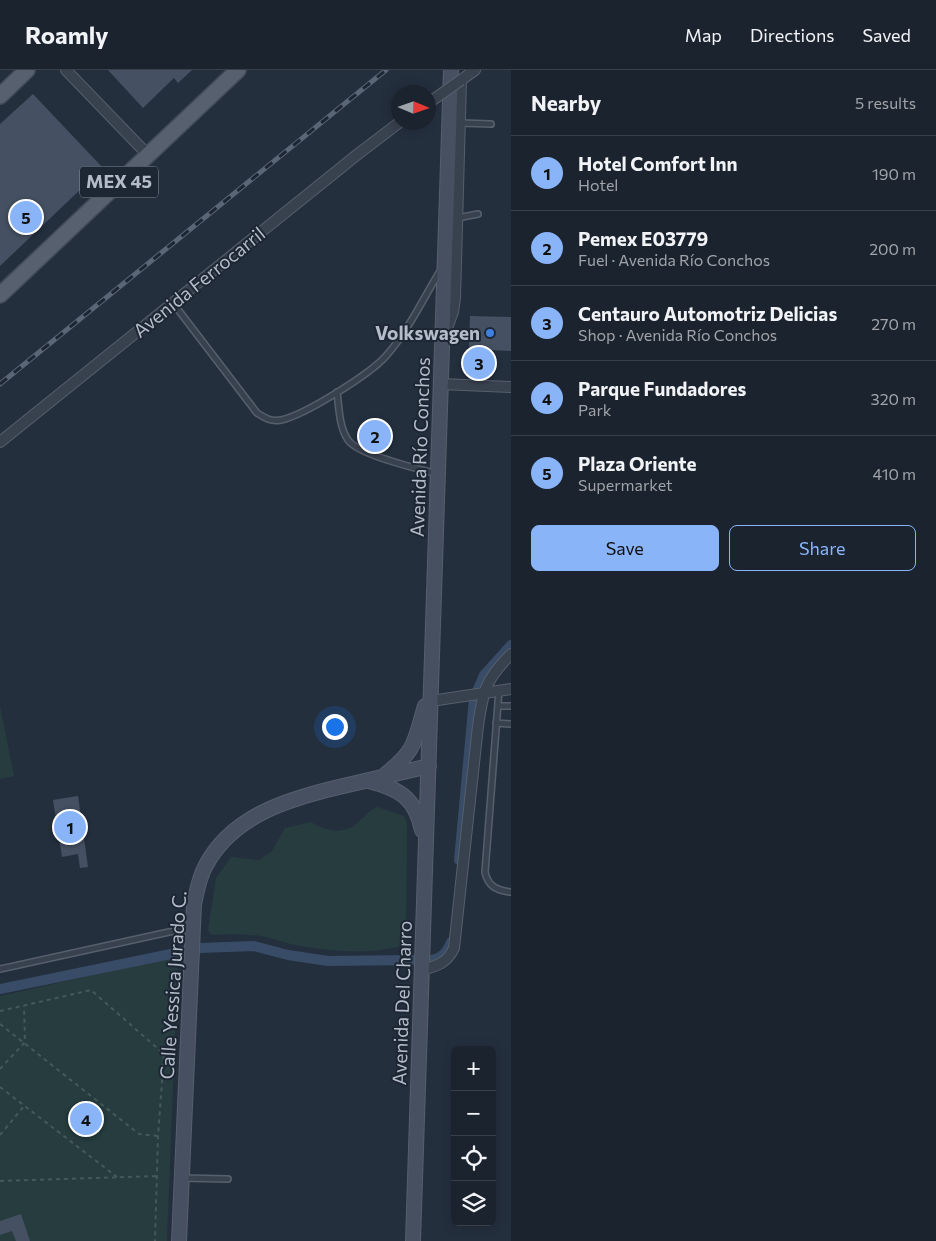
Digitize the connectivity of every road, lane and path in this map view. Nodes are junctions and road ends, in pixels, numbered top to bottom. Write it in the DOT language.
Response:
graph roads {
  1 [pos="27,70"];
  2 [pos="66,70"];
  3 [pos="238,70"];
  4 [pos="474,70"];
  5 [pos="456,75"];
  6 [pos="436,95"];
  7 [pos="0,96"];
  8 [pos="460,123"];
  9 [pos="491,124"];
  10 [pos="391,129"];
  11 [pos="148,155"];
  12 [pos="478,214"];
  13 [pos="457,218"];
  14 [pos="445,264"];
  15 [pos="0,295"];
  16 [pos="173,302"];
  17 [pos="442,340"];
  18 [pos="441,384"];
  19 [pos="511,388"];
  20 [pos="337,392"];
  21 [pos="0,442"];
  22 [pos="438,474"];
  23 [pos="511,654"];
  24 [pos="431,686"];
  25 [pos="511,689"];
  26 [pos="499,690"];
  27 [pos="483,692"];
  28 [pos="431,701"];
  29 [pos="498,706"];
  30 [pos="511,706"];
  31 [pos="496,723"];
  32 [pos="511,724"];
  33 [pos="429,766"];
  34 [pos="382,777"];
  35 [pos="366,780"];
  36 [pos="426,844"];
  37 [pos="510,892"];
  38 [pos="193,928"];
  39 [pos="0,969"];
  40 [pos="422,970"];
  41 [pos="24,1006"];
  42 [pos="0,1011"];
  43 [pos="0,1024"];
  44 [pos="25,1042"];
  45 [pos="0,1069"];
  46 [pos="0,1087"];
  47 [pos="24,1106"];
  48 [pos="0,1135"];
  49 [pos="158,1136"];
  50 [pos="157,1176"];
  51 [pos="117,1178"];
  52 [pos="182,1178"];
  53 [pos="228,1179"];
  54 [pos="0,1181"];
  55 [pos="155,1241"];
  56 [pos="179,1241"];
  57 [pos="413,1241"];
  1 -- 7 [label="main road"];
  2 -- 11 [label="street"];
  3 -- 11 [label="main road, MEX 45"];
  4 -- 5 [label="street"];
  5 -- 6 [label="street, bridge"];
  5 -- 8 [label="street"];
  5 -- 14 [label="main road, Avenida Río Conchos"];
  8 -- 9 [label="lane"];
  8 -- 13 [label="street"];
  10 -- 16 [label="street, Avenida Ferrocarril"];
  11 -- 15 [label="main road, MEX 45"];
  12 -- 13 [label="lane"];
  13 -- 17 [label="street"];
  14 -- 17 [label="main road, Avenida Río Conchos"];
  14 -- 20 [label="lane"];
  16 -- 20 [label="lane"];
  16 -- 21 [label="street, Avenida Ferrocarril"];
  17 -- 18 [label="main road, Avenida Río Conchos"];
  18 -- 19 [label="street"];
  18 -- 22 [label="main road, Avenida Río Conchos"];
  20 -- 22 [label="lane"];
  22 -- 24 [label="main road, Avenida Río Conchos"];
  23 -- 27 [label="street"];
  24 -- 28 [label="main road, Avenida Río Conchos"];
  24 -- 34 [label="main road"];
  25 -- 26 [label="street"];
  26 -- 27 [label="street"];
  26 -- 29 [label="lane"];
  27 -- 28 [label="street"];
  27 -- 40 [label="street"];
  28 -- 33 [label="main road, Avenida Río Conchos"];
  29 -- 30 [label="lane"];
  29 -- 31 [label="lane"];
  31 -- 32 [label="lane"];
  31 -- 37 [label="lane"];
  33 -- 34 [label="main road, Calle Yessica Jurado C."];
  33 -- 36 [label="main road, Avenida Del Charro"];
  34 -- 35 [label="main road, Calle Yessica Jurado C."];
  35 -- 36 [label="main road"];
  35 -- 38 [label="main road, Calle Yessica Jurado C."];
  36 -- 40 [label="main road, Avenida Del Charro"];
  38 -- 39 [label="lane"];
  38 -- 52 [label="main road, Calle Yessica Jurado C."];
  40 -- 57 [label="main road, Avenida Del Charro"];
  41 -- 42 [label="path"];
  41 -- 44 [label="path"];
  41 -- 49 [label="path"];
  43 -- 44 [label="path"];
  44 -- 45 [label="path"];
  44 -- 49 [label="path"];
  46 -- 47 [label="path"];
  47 -- 48 [label="path"];
  47 -- 51 [label="path"];
  49 -- 50 [label="path"];
  50 -- 51 [label="path"];
  50 -- 55 [label="path"];
  51 -- 54 [label="path"];
  52 -- 53 [label="lane"];
  52 -- 56 [label="main road, Calle Yessica Jurado C."];
}
